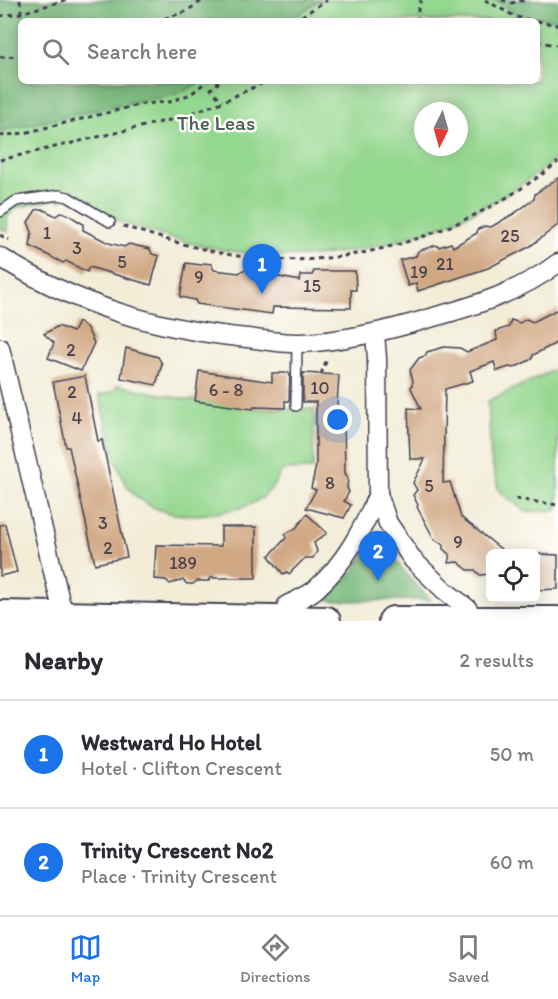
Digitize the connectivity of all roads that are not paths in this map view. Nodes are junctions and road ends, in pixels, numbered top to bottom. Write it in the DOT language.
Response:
graph roads {
  1 [pos="0,212"];
  2 [pos="110,222"];
  3 [pos="558,263"];
  4 [pos="3,265"];
  5 [pos="375,334"];
  6 [pos="297,343"];
  7 [pos="0,348"];
  8 [pos="296,406"];
  9 [pos="378,494"];
  10 [pos="0,615"];
  11 [pos="65,618"];
  12 [pos="213,620"];
  13 [pos="277,620"];
  14 [pos="326,621"];
  15 [pos="393,621"];
  16 [pos="476,621"];
  17 [pos="494,621"];
  18 [pos="530,621"];
  19 [pos="557,621"];
  1 -- 2 [label="lane"];
  3 -- 5 [label="street"];
  4 -- 6 [label="street"];
  5 -- 6 [label="street"];
  5 -- 9 [label="street"];
  6 -- 8 [label="lane"];
  7 -- 11 [label="street"];
  9 -- 13 [label="street"];
  9 -- 16 [label="street"];
  10 -- 11 [label="main road"];
  11 -- 12 [label="main road"];
  12 -- 13 [label="main road"];
  13 -- 14 [label="main road"];
  15 -- 16 [label="main road"];
  16 -- 17 [label="main road"];
  17 -- 18 [label="main road"];
  18 -- 19 [label="main road"];
}
